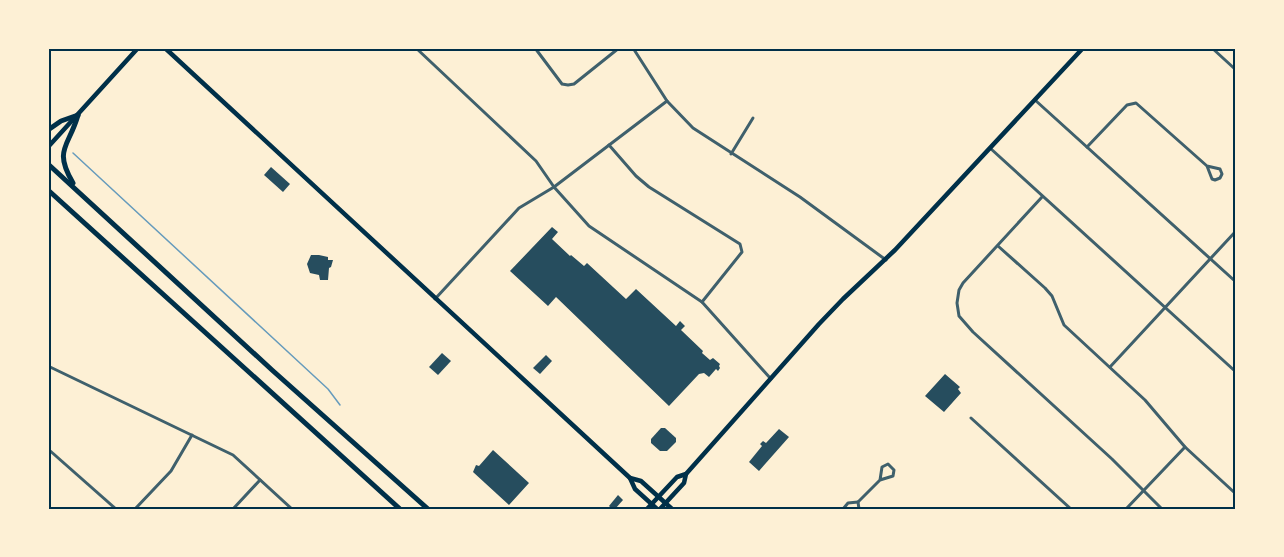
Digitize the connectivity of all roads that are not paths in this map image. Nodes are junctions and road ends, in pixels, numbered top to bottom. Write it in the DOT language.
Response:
graph roads {
  1 [pos="138,48"];
  2 [pos="165,48"];
  3 [pos="416,48"];
  4 [pos="535,48"];
  5 [pos="619,48"];
  6 [pos="633,48"];
  7 [pos="1083,48"];
  8 [pos="1212,48"];
  9 [pos="1236,70"];
  10 [pos="1035,100"];
  11 [pos="667,101"];
  12 [pos="78,115"];
  13 [pos="753,118"];
  14 [pos="48,130"];
  15 [pos="609,145"];
  16 [pos="48,147"];
  17 [pos="1087,147"];
  18 [pos="990,148"];
  19 [pos="731,154"];
  20 [pos="48,164"];
  21 [pos="1207,166"];
  22 [pos="554,187"];
  23 [pos="77,189"];
  24 [pos="48,192"];
  25 [pos="1042,197"];
  26 [pos="1236,231"];
  27 [pos="998,246"];
  28 [pos="1210,259"];
  29 [pos="886,260"];
  30 [pos="1236,282"];
  31 [pos="435,298"];
  32 [pos="702,302"];
  33 [pos="1165,308"];
  34 [pos="48,366"];
  35 [pos="1110,367"];
  36 [pos="1236,372"];
  37 [pos="771,379"];
  38 [pos="971,418"];
  39 [pos="192,435"];
  40 [pos="1185,447"];
  41 [pos="48,449"];
  42 [pos="686,474"];
  43 [pos="630,478"];
  44 [pos="261,479"];
  45 [pos="880,480"];
  46 [pos="1143,491"];
  47 [pos="1236,494"];
  48 [pos="658,497"];
  49 [pos="858,502"];
  50 [pos="666,503"];
  51 [pos="652,504"];
  52 [pos="116,509"];
  53 [pos="135,509"];
  54 [pos="233,509"];
  55 [pos="292,509"];
  56 [pos="399,509"];
  57 [pos="428,509"];
  58 [pos="647,509"];
  59 [pos="659,509"];
  60 [pos="672,509"];
  61 [pos="843,509"];
  62 [pos="859,509"];
  63 [pos="1071,509"];
  64 [pos="1126,509"];
  65 [pos="1162,509"];
  1 -- 12 [label="main road"];
  2 -- 31 [label="main road"];
  3 -- 22 [label="street"];
  4 -- 5 [label="street"];
  6 -- 11 [label="street"];
  7 -- 10 [label="main road"];
  8 -- 9 [label="street"];
  10 -- 17 [label="street"];
  10 -- 18 [label="main road"];
  11 -- 15 [label="street"];
  11 -- 19 [label="street"];
  12 -- 14 [label="highway"];
  12 -- 16 [label="main road"];
  12 -- 23 [label="highway"];
  13 -- 19 [label="street"];
  15 -- 22 [label="street"];
  15 -- 32 [label="street"];
  17 -- 21 [label="street"];
  17 -- 28 [label="street"];
  18 -- 25 [label="street"];
  18 -- 29 [label="main road"];
  19 -- 29 [label="street"];
  20 -- 23 [label="highway"];
  21 -- 21 [label="street"];
  22 -- 31 [label="street"];
  22 -- 32 [label="street"];
  23 -- 57 [label="highway"];
  24 -- 56 [label="highway"];
  25 -- 27 [label="street"];
  25 -- 33 [label="street"];
  26 -- 28 [label="street"];
  27 -- 35 [label="street"];
  27 -- 46 [label="street"];
  28 -- 30 [label="street"];
  28 -- 33 [label="street"];
  29 -- 37 [label="main road"];
  31 -- 43 [label="main road"];
  32 -- 37 [label="street"];
  33 -- 35 [label="street"];
  33 -- 36 [label="street"];
  34 -- 39 [label="street"];
  35 -- 40 [label="street"];
  37 -- 42 [label="main road"];
  38 -- 63 [label="street"];
  39 -- 44 [label="street"];
  39 -- 53 [label="street"];
  40 -- 46 [label="street"];
  40 -- 47 [label="street"];
  41 -- 52 [label="street"];
  42 -- 48 [label="main road"];
  42 -- 50 [label="main road"];
  43 -- 48 [label="main road"];
  43 -- 51 [label="main road"];
  44 -- 54 [label="street"];
  44 -- 55 [label="street"];
  45 -- 45 [label="street"];
  45 -- 49 [label="street"];
  46 -- 64 [label="street"];
  46 -- 65 [label="street"];
  48 -- 50 [label="main road"];
  48 -- 51 [label="main road"];
  49 -- 61 [label="street"];
  49 -- 62 [label="street"];
  50 -- 59 [label="main road"];
  50 -- 60 [label="main road"];
  51 -- 58 [label="main road"];
  51 -- 59 [label="main road"];
}
